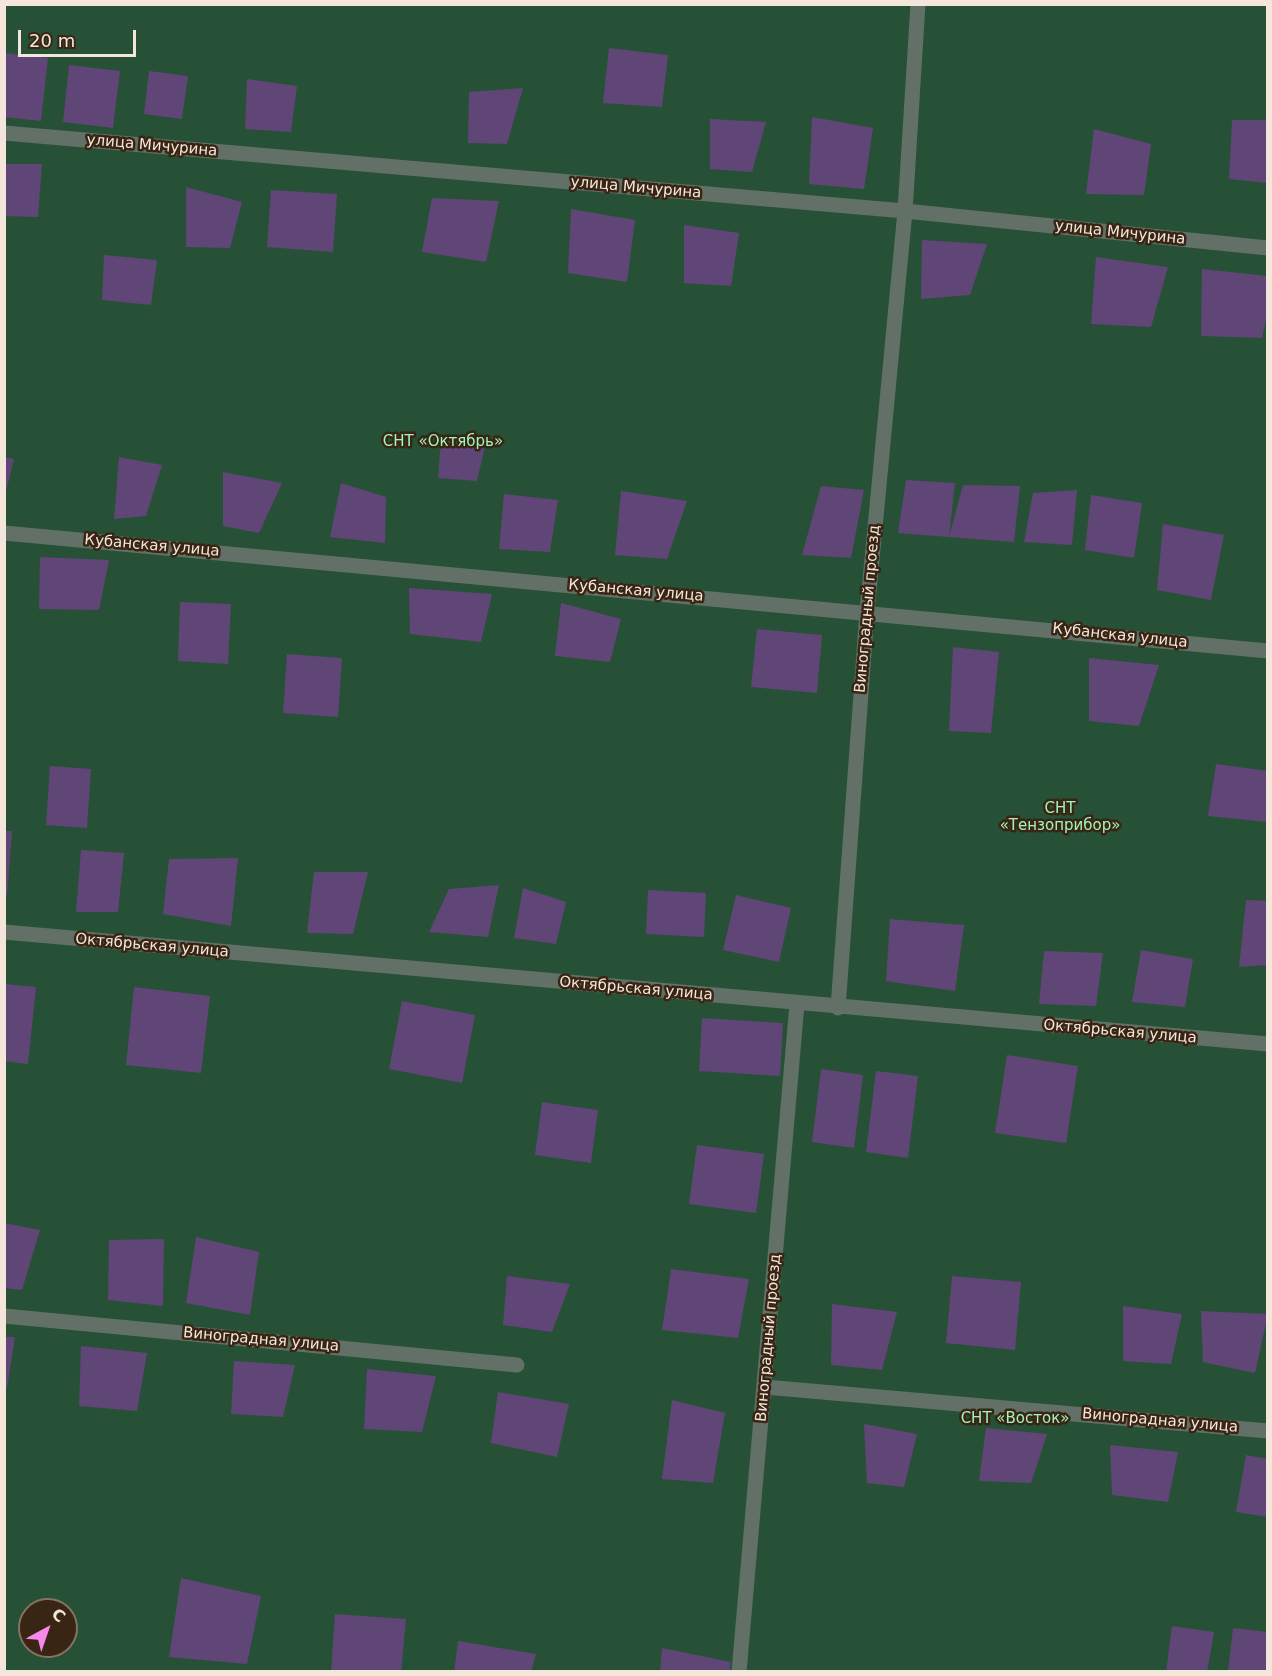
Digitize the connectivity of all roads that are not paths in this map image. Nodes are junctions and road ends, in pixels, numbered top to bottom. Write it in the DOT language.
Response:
graph roads {
  1 [pos="918,4"];
  2 [pos="4,133"];
  3 [pos="905,211"];
  4 [pos="1268,248"];
  5 [pos="4,533"];
  6 [pos="867,612"];
  7 [pos="1268,651"];
  8 [pos="4,932"];
  9 [pos="797,1004"];
  10 [pos="838,1008"];
  11 [pos="1268,1044"];
  12 [pos="4,1316"];
  13 [pos="516,1365"];
  14 [pos="765,1387"];
  15 [pos="1268,1431"];
  16 [pos="739,1671"];
  1 -- 3 [label="street, Виноградный проезд"];
  2 -- 3 [label="street, улица Мичурина"];
  3 -- 4 [label="street, улица Мичурина"];
  3 -- 6 [label="street, Виноградный проезд"];
  5 -- 6 [label="street, Кубанская улица"];
  6 -- 7 [label="street, Кубанская улица"];
  6 -- 10 [label="street, Виноградный проезд"];
  8 -- 9 [label="street, Октябрьская улица"];
  9 -- 10 [label="street, Октябрьская улица"];
  9 -- 14 [label="street, Виноградный проезд"];
  10 -- 11 [label="street, Октябрьская улица"];
  12 -- 13 [label="street, Виноградная улица"];
  14 -- 15 [label="street, Виноградная улица"];
  14 -- 16 [label="street, Виноградный проезд"];
}
